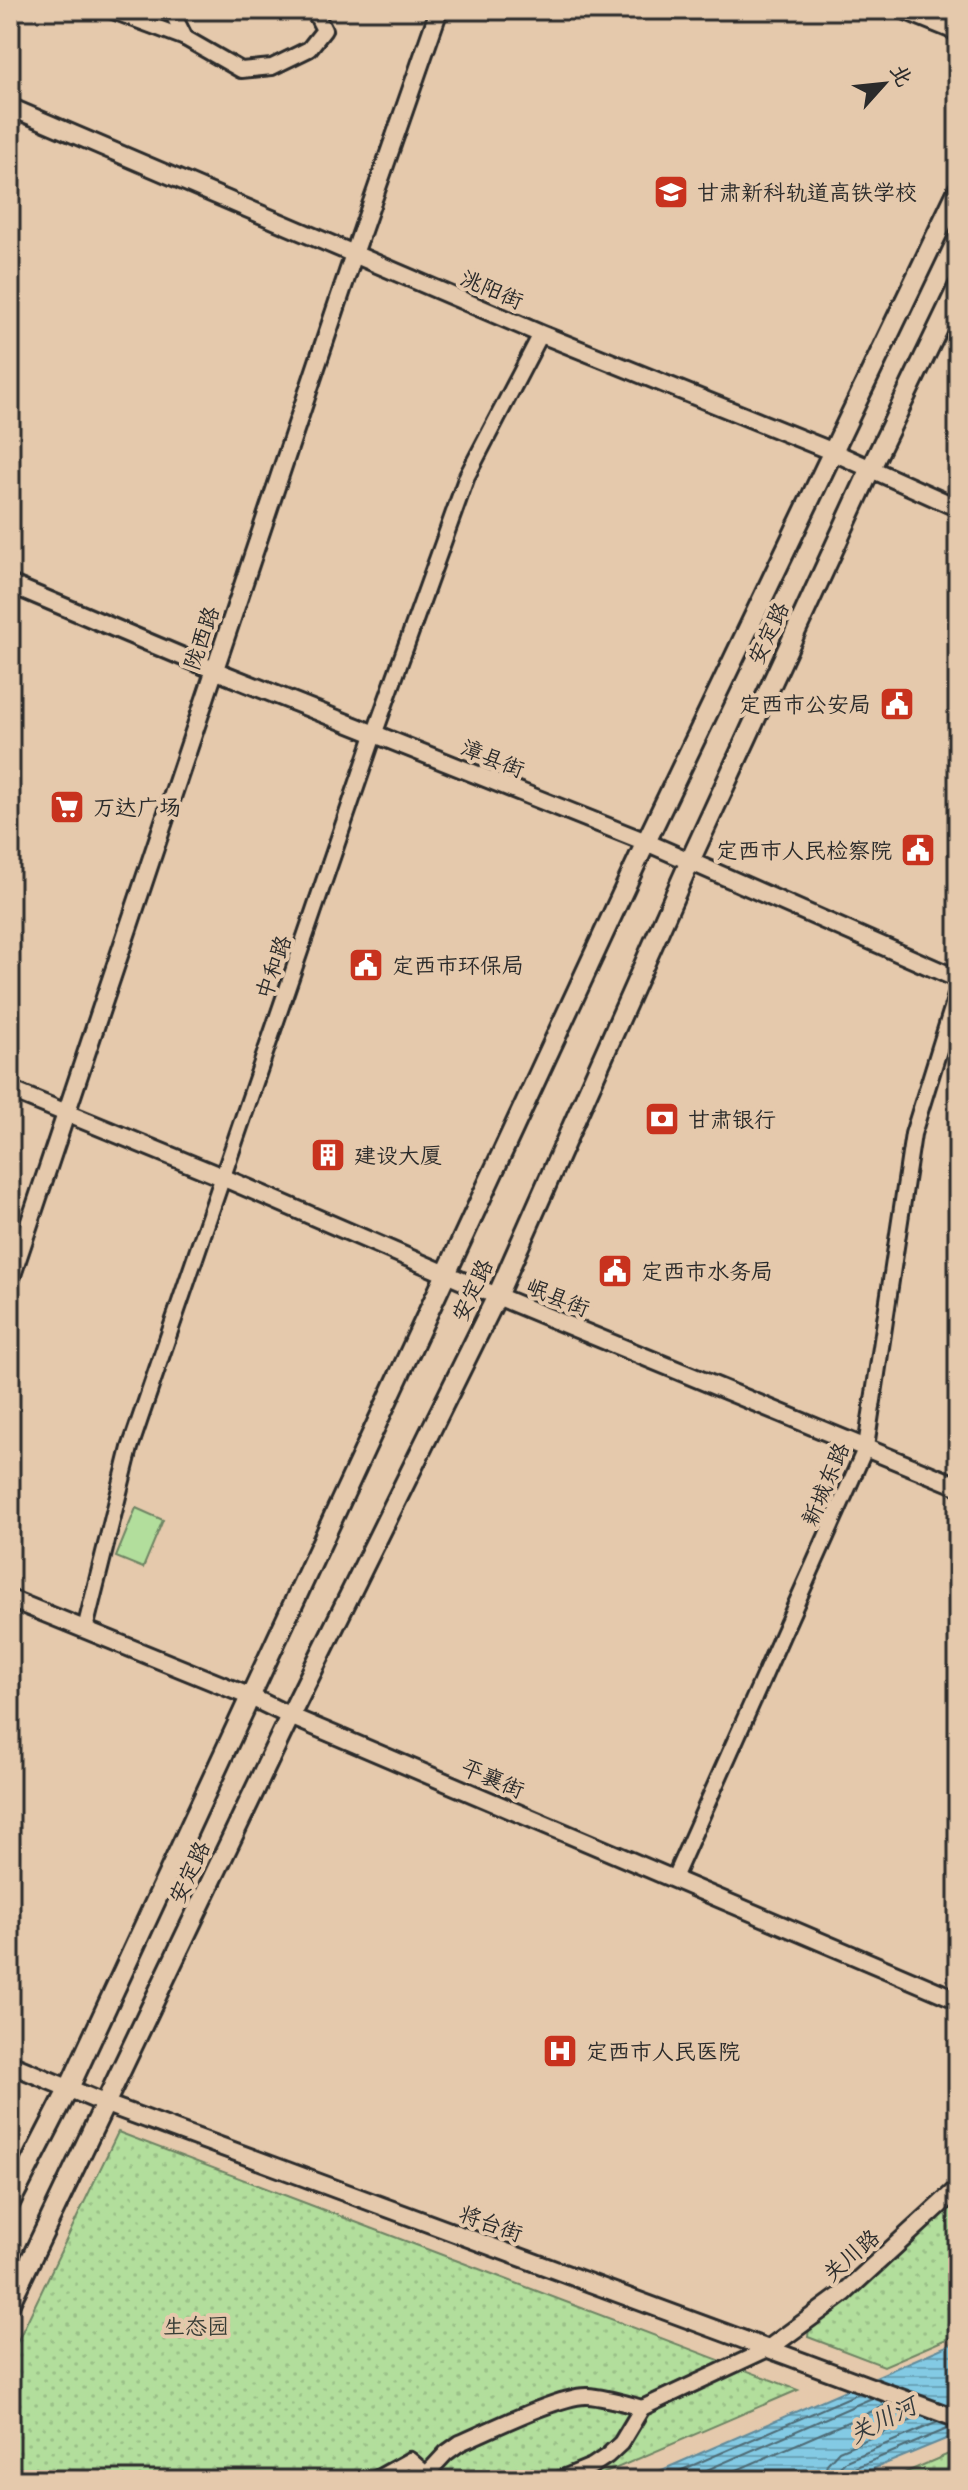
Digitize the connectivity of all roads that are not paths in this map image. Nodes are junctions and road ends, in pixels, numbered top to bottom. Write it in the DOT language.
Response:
graph roads {
  1 [pos="110,10"];
  2 [pos="171,10"];
  3 [pos="314,10"];
  4 [pos="439,10"];
  5 [pos="904,10"];
  6 [pos="958,32"];
  7 [pos="185,38"];
  8 [pos="10,107"];
  9 [pos="958,190"];
  10 [pos="354,254"];
  11 [pos="958,287"];
  12 [pos="541,334"];
  13 [pos="831,451"];
  14 [pos="870,470"];
  15 [pos="958,508"];
  16 [pos="10,584"];
  17 [pos="214,670"];
  18 [pos="374,735"];
  19 [pos="646,842"];
  20 [pos="690,861"];
  21 [pos="958,979"];
  22 [pos="958,989"];
  23 [pos="10,1090"];
  24 [pos="68,1114"];
  25 [pos="222,1177"];
  26 [pos="446,1274"];
  27 [pos="10,1281"];
  28 [pos="497,1296"];
  29 [pos="866,1447"];
  30 [pos="958,1486"];
  31 [pos="10,1599"];
  32 [pos="85,1629"];
  33 [pos="251,1697"];
  34 [pos="290,1716"];
  35 [pos="674,1878"];
  36 [pos="958,2000"];
  37 [pos="10,2064"];
  38 [pos="69,2088"];
  39 [pos="106,2104"];
  40 [pos="958,2188"];
  41 [pos="10,2203"];
  42 [pos="10,2303"];
  43 [pos="768,2349"];
  44 [pos="642,2408"];
  45 [pos="958,2419"];
  46 [pos="424,2477"];
  47 [pos="374,2480"];
  48 [pos="558,2480"];
  1 -- 7 [label="street"];
  2 -- 7 [label="street"];
  3 -- 7 [label="street"];
  4 -- 10 [label="street, 陇西路"];
  5 -- 6 [label="street"];
  8 -- 10 [label="street, 洮阳街"];
  9 -- 13 [label="main road, 安定路"];
  10 -- 12 [label="street, 洮阳街"];
  10 -- 17 [label="street, 陇西路"];
  11 -- 14 [label="main road, 安定路"];
  12 -- 13 [label="street, 洮阳街"];
  12 -- 18 [label="street, 中和路"];
  13 -- 14 [label="street, 洮阳街"];
  13 -- 19 [label="main road, 安定路"];
  14 -- 15 [label="street, 洮阳街"];
  14 -- 20 [label="main road, 安定路"];
  16 -- 17 [label="street, 漳县街"];
  17 -- 18 [label="street, 漳县街"];
  17 -- 24 [label="street, 陇西路"];
  18 -- 19 [label="street, 漳县街"];
  18 -- 25 [label="street, 中和路"];
  19 -- 20 [label="street, 漳县街"];
  19 -- 26 [label="main road, 安定路"];
  20 -- 21 [label="street, 漳县街"];
  20 -- 28 [label="main road, 安定路"];
  22 -- 29 [label="street, 新城东路"];
  23 -- 24 [label="street, 岷县街"];
  24 -- 25 [label="street, 岷县街"];
  24 -- 27 [label="street, 陇西路"];
  25 -- 26 [label="street, 岷县街"];
  25 -- 32 [label="street, 中和路"];
  26 -- 28 [label="street, 岷县街"];
  26 -- 33 [label="main road, 安定路"];
  28 -- 29 [label="street, 岷县街"];
  28 -- 34 [label="main road, 安定路"];
  29 -- 30 [label="street, 岷县街"];
  29 -- 35 [label="street, 新城东路"];
  31 -- 32 [label="street, 平襄街"];
  32 -- 33 [label="street, 平襄街"];
  33 -- 34 [label="street, 平襄街"];
  33 -- 38 [label="main road, 安定路"];
  34 -- 35 [label="street, 平襄街"];
  34 -- 39 [label="main road, 安定路"];
  35 -- 36 [label="street, 平襄街"];
  37 -- 38 [label="street, 将台街"];
  38 -- 39 [label="street, 将台街"];
  38 -- 41 [label="main road, 安定路"];
  39 -- 42 [label="main road, 安定路"];
  39 -- 43 [label="street, 将台街"];
  40 -- 43 [label="street, 关川路"];
  43 -- 44 [label="street"];
  43 -- 45 [label="street, 将台街"];
  44 -- 46 [label="street"];
  44 -- 48 [label="street"];
  46 -- 47 [label="street"];
}
